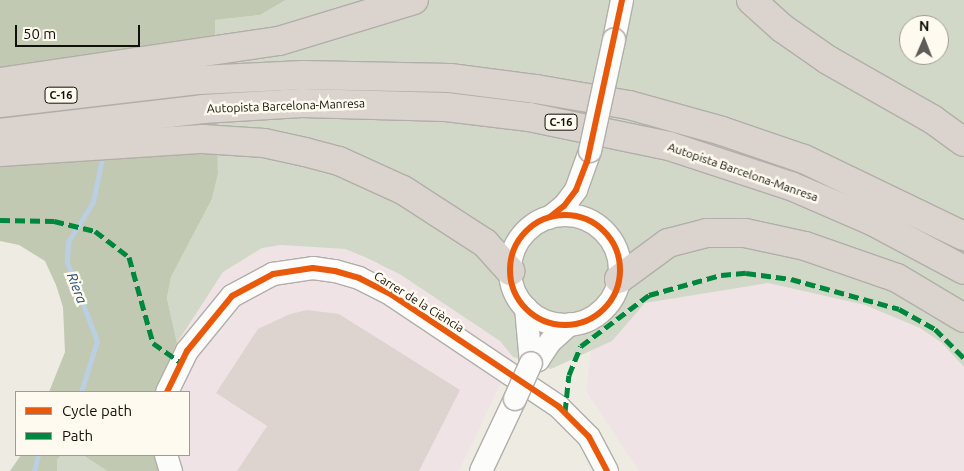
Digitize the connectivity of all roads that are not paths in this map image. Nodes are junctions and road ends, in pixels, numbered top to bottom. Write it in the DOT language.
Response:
graph roads {
  1 [pos="414,0"];
  2 [pos="622,0"];
  3 [pos="750,0"];
  4 [pos="0,82"];
  5 [pos="0,103"];
  6 [pos="0,133"];
  7 [pos="964,142"];
  8 [pos="0,152"];
  9 [pos="588,157"];
  10 [pos="549,218"];
  11 [pos="598,226"];
  12 [pos="964,236"];
  13 [pos="964,270"];
  14 [pos="510,271"];
  15 [pos="619,279"];
  16 [pos="526,308"];
  17 [pos="964,318"];
  18 [pos="570,324"];
  19 [pos="531,363"];
  20 [pos="166,391"];
  21 [pos="494,445"];
  22 [pos="166,456"];
  23 [pos="171,471"];
  24 [pos="481,471"];
  25 [pos="495,471"];
  26 [pos="607,471"];
  1 -- 4 [label="highway"];
  2 -- 9 [label="street, bridge"];
  3 -- 7 [label="highway"];
  5 -- 12 [label="highway, C-16"];
  6 -- 13 [label="highway, Autopista Barcelona-Manresa / C-16"];
  8 -- 14 [label="highway"];
  9 -- 10 [label="street"];
  9 -- 11 [label="street"];
  10 -- 11 [label="street"];
  10 -- 14 [label="street"];
  11 -- 15 [label="street"];
  14 -- 16 [label="street"];
  15 -- 17 [label="highway"];
  15 -- 18 [label="street"];
  16 -- 18 [label="street"];
  16 -- 19 [label="street"];
  18 -- 19 [label="street"];
  19 -- 21 [label="street, bridge"];
  20 -- 26 [label="street, Carrer de la Ciència"];
  21 -- 24 [label="street"];
  21 -- 25 [label="street"];
  22 -- 23 [label="street"];
}
